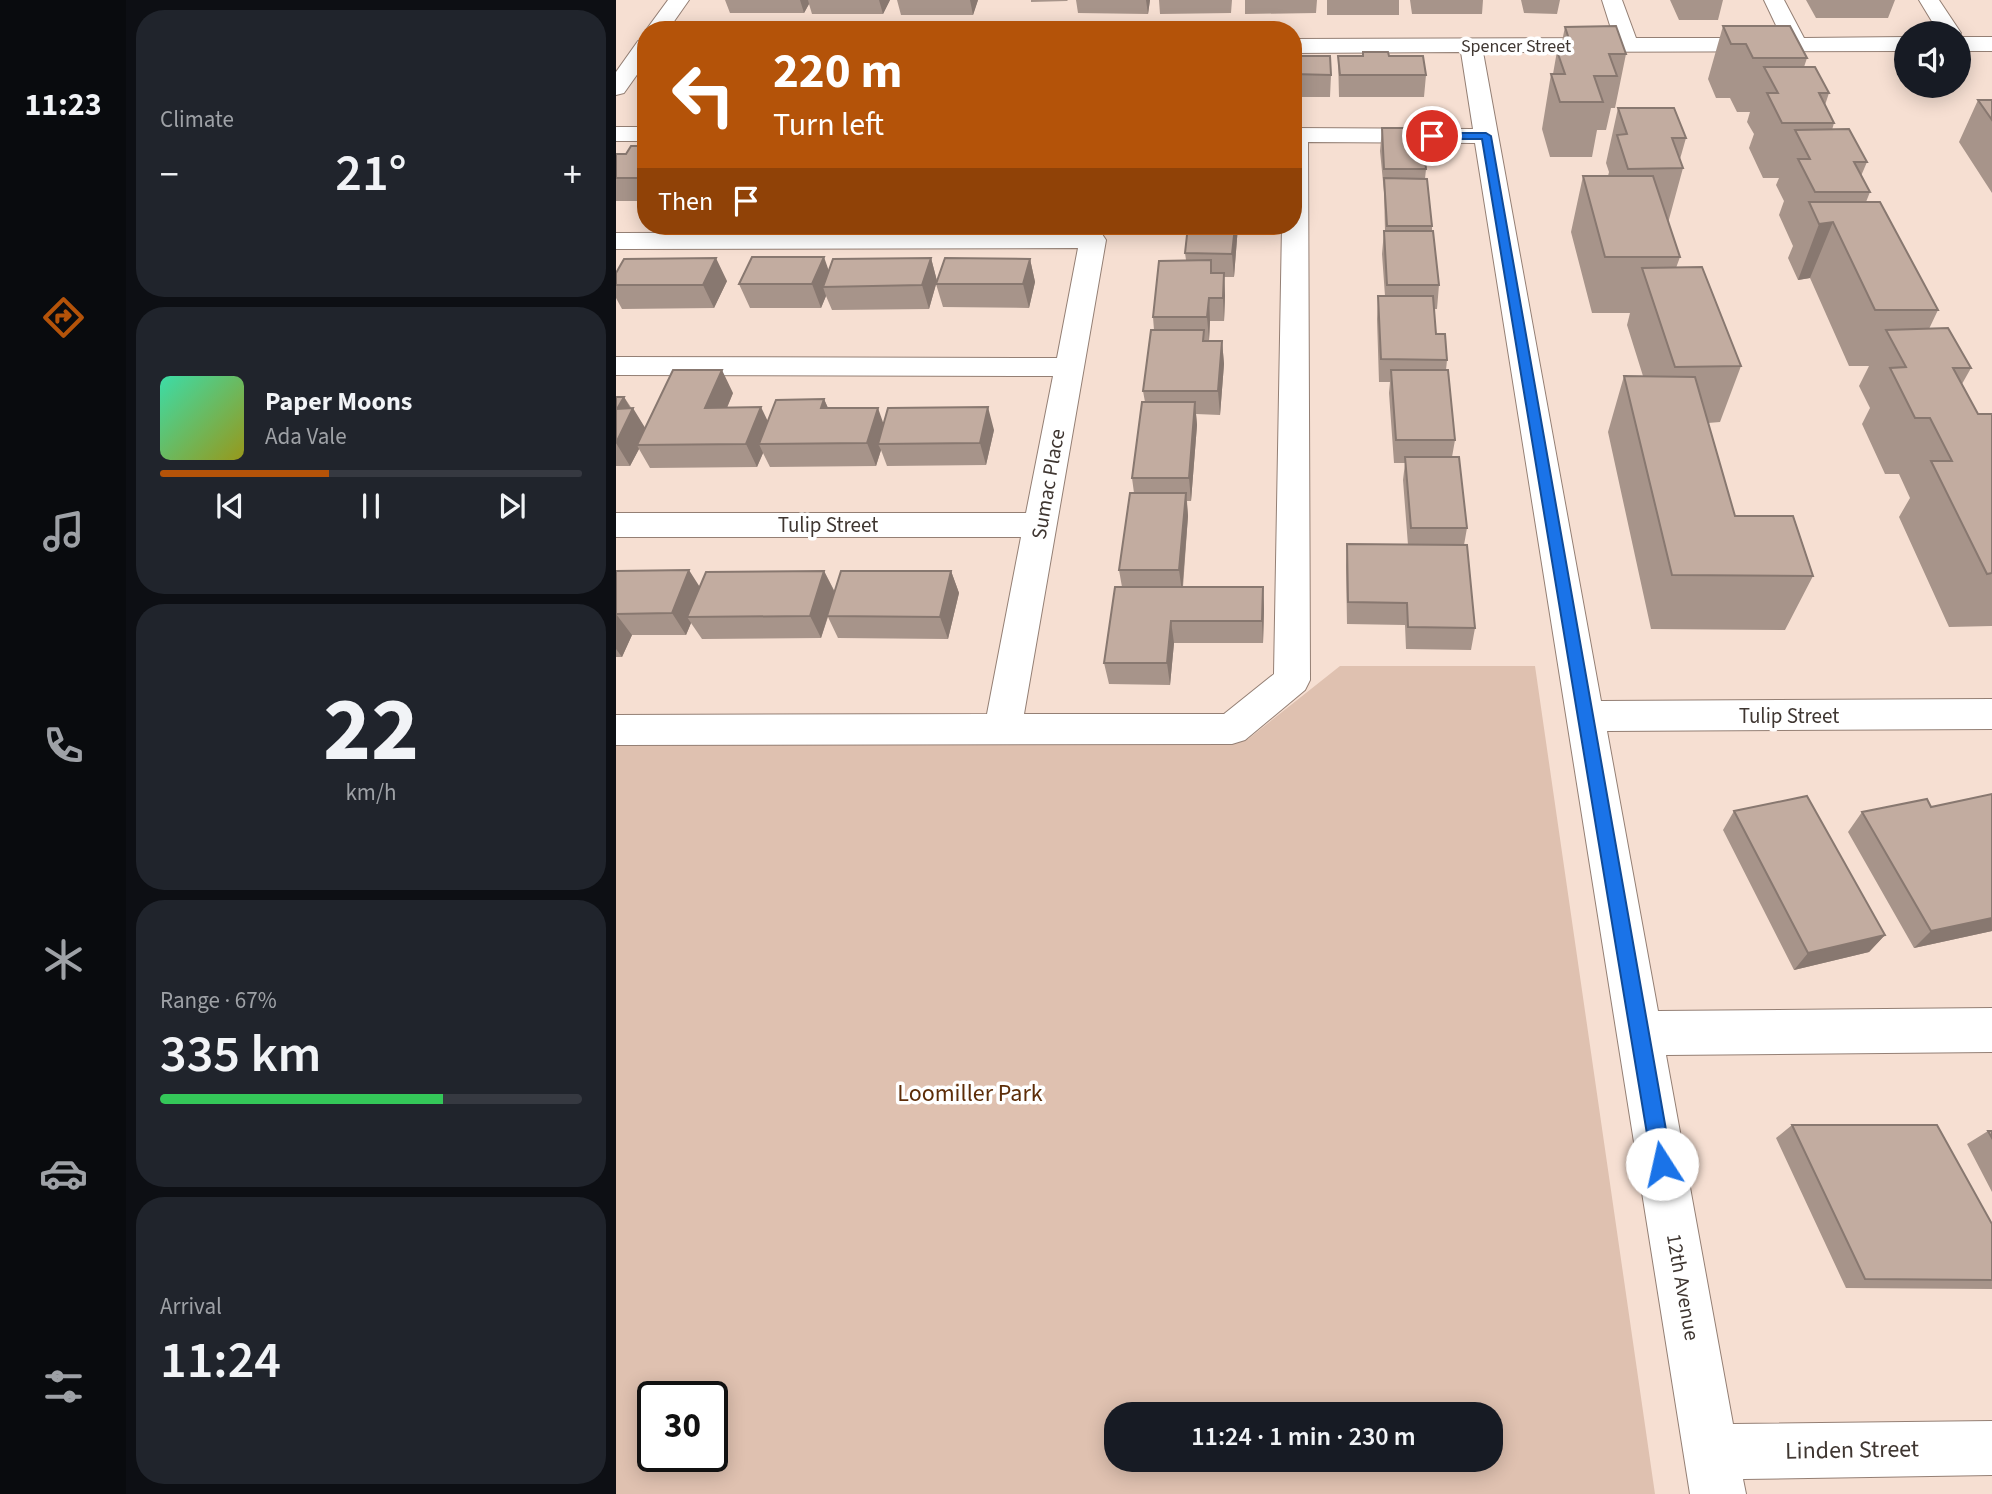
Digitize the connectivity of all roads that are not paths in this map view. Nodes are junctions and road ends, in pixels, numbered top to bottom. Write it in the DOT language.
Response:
graph roads {
  1 [pos="679,0"];
  2 [pos="1612,0"];
  3 [pos="1774,0"];
  4 [pos="1929,0"];
  5 [pos="664,21"];
  6 [pos="1942,21"];
  7 [pos="1894,44"];
  8 [pos="1971,44"];
  9 [pos="1992,44"];
  10 [pos="1627,45"];
  11 [pos="1797,45"];
  12 [pos="616,46"];
  13 [pos="637,46"];
  14 [pos="1302,46"];
  15 [pos="1471,46"];
  16 [pos="637,59"];
  17 [pos="616,88"];
  18 [pos="616,134"];
  19 [pos="637,134"];
  20 [pos="1302,135"];
  21 [pos="1486,136"];
  22 [pos="1294,235"];
  23 [pos="616,241"];
  24 [pos="616,366"];
  25 [pos="1070,367"];
  26 [pos="616,525"];
  27 [pos="1041,525"];
  28 [pos="1992,715"];
  29 [pos="1585,716"];
  30 [pos="1003,728"];
  31 [pos="616,730"];
  32 [pos="1992,1030"];
  33 [pos="1639,1033"];
  34 [pos="1992,1448"];
  35 [pos="1715,1473"];
  1 -- 5 [label="street"];
  2 -- 10 [label="street"];
  3 -- 11 [label="street"];
  4 -- 6 [label="street"];
  7 -- 11 [label="street, Spencer Street"];
  8 -- 9 [label="street"];
  10 -- 11 [label="street, Spencer Street"];
  10 -- 15 [label="street, Spencer Street"];
  12 -- 13 [label="street"];
  14 -- 15 [label="street, Spencer Street"];
  15 -- 21 [label="street, 12th Avenue"];
  16 -- 17 [label="street"];
  18 -- 19 [label="street"];
  20 -- 21 [label="street"];
  21 -- 29 [label="street, 12th Avenue"];
  22 -- 30 [label="street"];
  23 -- 25 [label="street, Sumac Place"];
  24 -- 25 [label="street"];
  25 -- 27 [label="street, Sumac Place"];
  26 -- 27 [label="street, Tulip Street"];
  27 -- 30 [label="street, Sumac Place"];
  28 -- 29 [label="street, Tulip Street"];
  29 -- 33 [label="street, 12th Avenue"];
  30 -- 31 [label="street"];
  32 -- 33 [label="street"];
  33 -- 35 [label="street, 12th Avenue"];
  34 -- 35 [label="street, Linden Street"];
}
